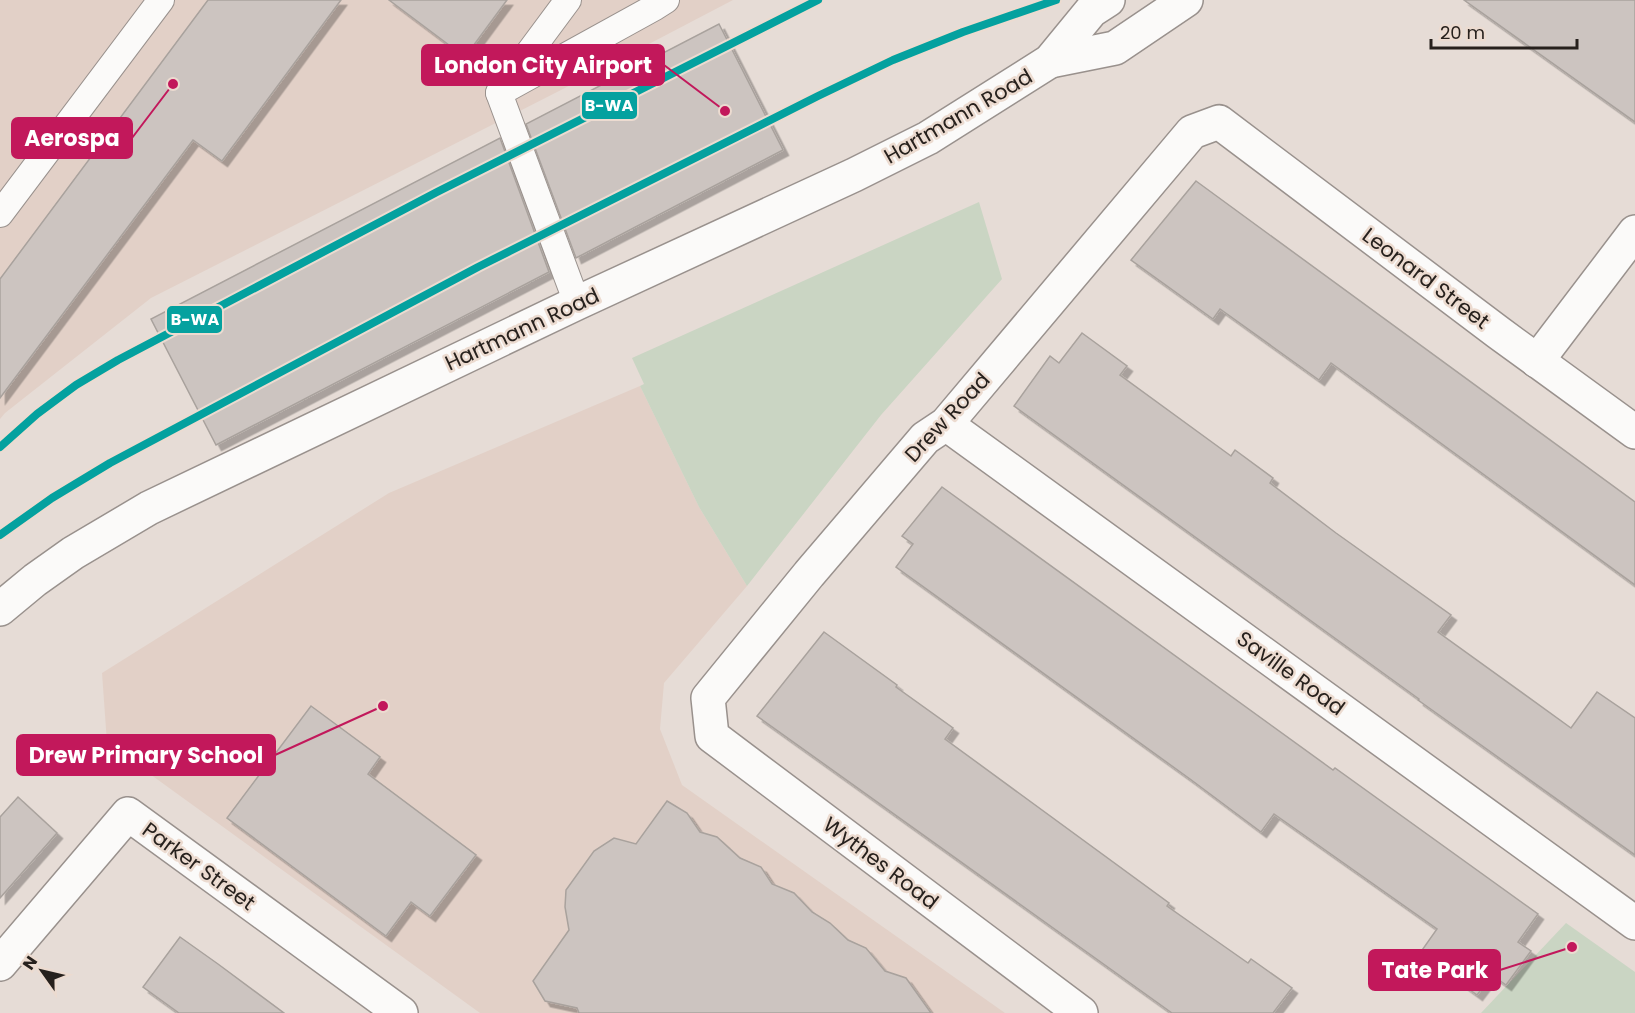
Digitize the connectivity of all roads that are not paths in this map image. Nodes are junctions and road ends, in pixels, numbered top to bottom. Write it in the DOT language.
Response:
graph roads {
  1 [pos="162,0"];
  2 [pos="568,0"];
  3 [pos="666,0"];
  4 [pos="1108,0"];
  5 [pos="1186,0"];
  6 [pos="1050,61"];
  7 [pos="500,93"];
  8 [pos="1219,122"];
  9 [pos="0,214"];
  10 [pos="1635,232"];
  11 [pos="577,303"];
  12 [pos="1537,360"];
  13 [pos="946,424"];
  14 [pos="1635,432"];
  15 [pos="0,609"];
  16 [pos="708,698"];
  17 [pos="1635,922"];
  18 [pos="0,964"];
  19 [pos="401,1013"];
  20 [pos="1081,1013"];
  1 -- 9 [label="lane"];
  2 -- 7 [label="lane"];
  3 -- 7 [label="lane"];
  4 -- 6 [label="street, Hartmann Road"];
  5 -- 6 [label="street, Hartmann Road"];
  6 -- 11 [label="street, Hartmann Road"];
  7 -- 11 [label="lane"];
  8 -- 12 [label="street, Leonard Street"];
  8 -- 13 [label="street, Drew Road"];
  10 -- 12 [label="street"];
  11 -- 15 [label="street, Hartmann Road"];
  12 -- 14 [label="street, Leonard Street"];
  13 -- 16 [label="street, Drew Road"];
  13 -- 17 [label="street, Saville Road"];
  16 -- 20 [label="street, Wythes Road"];
  18 -- 19 [label="street, Parker Street"];
}
